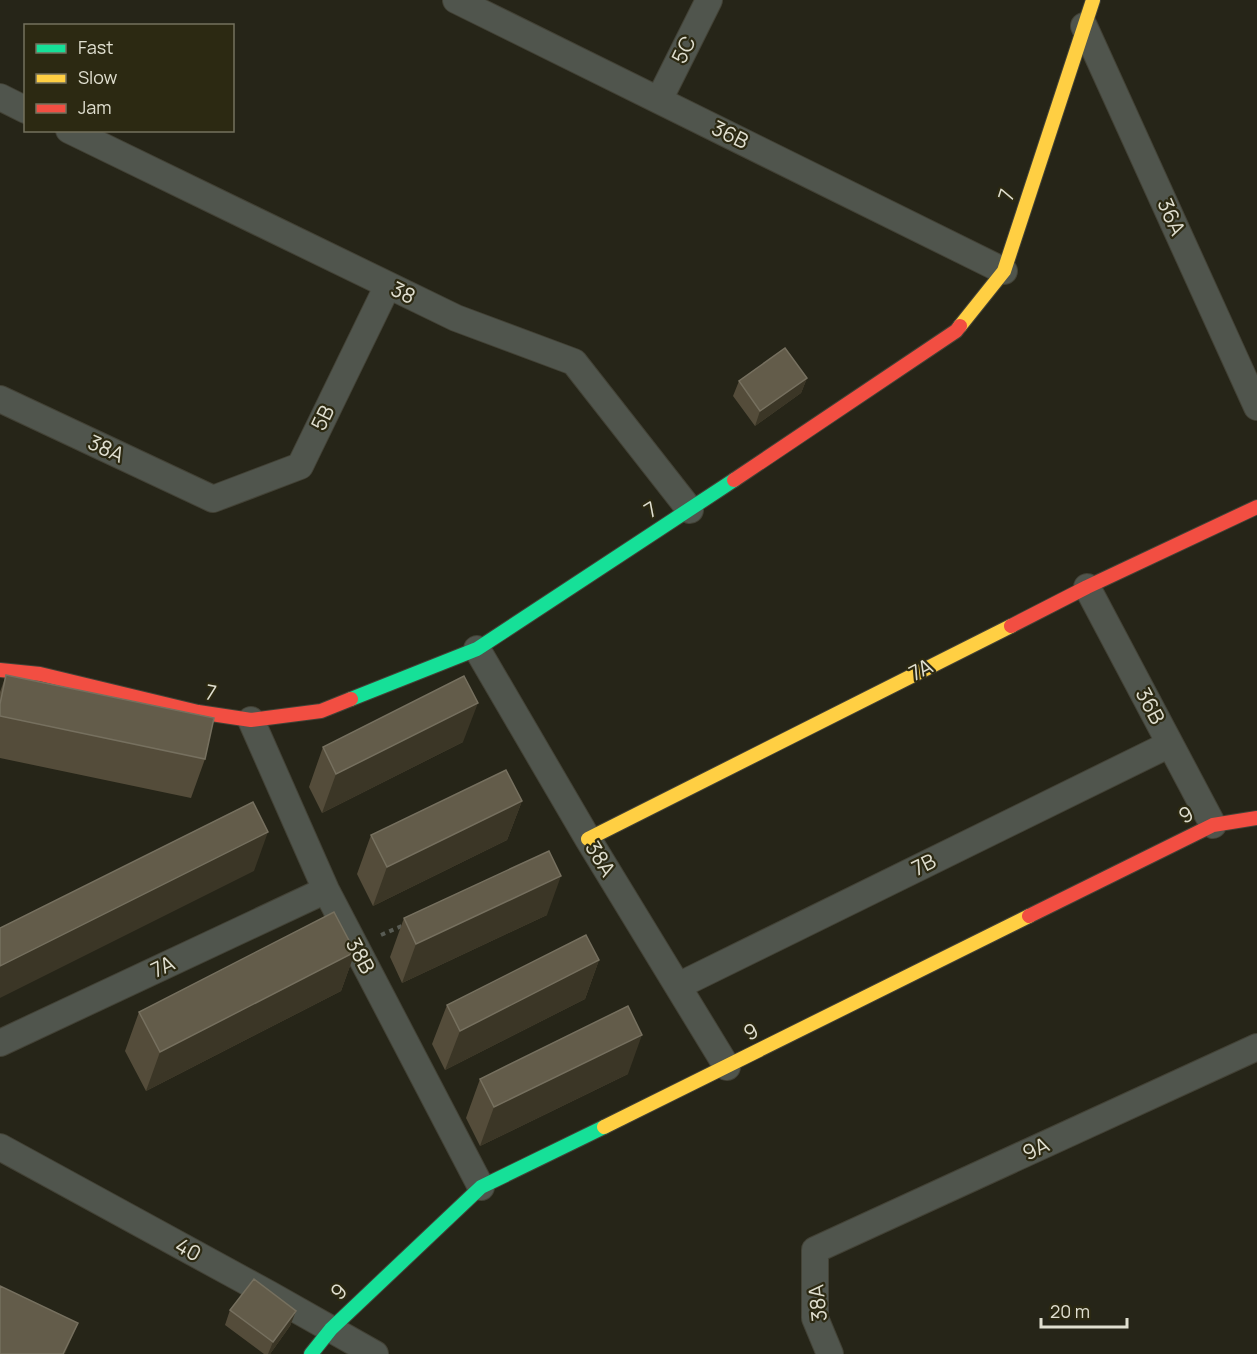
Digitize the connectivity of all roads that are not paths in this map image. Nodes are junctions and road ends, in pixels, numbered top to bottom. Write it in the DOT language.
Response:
graph roads {
  1 [pos="456,0"];
  2 [pos="709,0"];
  3 [pos="1093,0"];
  4 [pos="1084,26"];
  5 [pos="0,97"];
  6 [pos="659,100"];
  7 [pos="24,109"];
  8 [pos="73,132"];
  9 [pos="1004,270"];
  10 [pos="388,285"];
  11 [pos="0,399"];
  12 [pos="1257,407"];
  13 [pos="213,500"];
  14 [pos="1257,507"];
  15 [pos="690,510"];
  16 [pos="1087,587"];
  17 [pos="477,649"];
  18 [pos="0,670"];
  19 [pos="251,720"];
  20 [pos="1170,744"];
  21 [pos="1257,818"];
  22 [pos="1213,825"];
  23 [pos="588,839"];
  24 [pos="326,890"];
  25 [pos="678,986"];
  26 [pos="0,1043"];
  27 [pos="1257,1047"];
  28 [pos="727,1067"];
  29 [pos="0,1147"];
  30 [pos="481,1187"];
  31 [pos="814,1250"];
  32 [pos="330,1329"];
  33 [pos="311,1354"];
  34 [pos="375,1354"];
  35 [pos="830,1354"];
  1 -- 6 [label="street, 36B"];
  2 -- 6 [label="street, 5C"];
  3 -- 4 [label="street, 7"];
  4 -- 9 [label="street, 7"];
  4 -- 12 [label="street, 36A"];
  5 -- 7 [label="street"];
  6 -- 9 [label="street, 36B"];
  8 -- 10 [label="street, 38"];
  9 -- 15 [label="street, 7"];
  10 -- 13 [label="street, 5B"];
  10 -- 15 [label="street, 38"];
  11 -- 13 [label="street, 38A"];
  14 -- 16 [label="street, 7A"];
  15 -- 17 [label="street, 7"];
  16 -- 20 [label="street, 36B"];
  16 -- 23 [label="street, 7A"];
  17 -- 19 [label="street, 7"];
  17 -- 23 [label="street, 38A"];
  18 -- 19 [label="street, 7"];
  19 -- 24 [label="street, 38B"];
  20 -- 22 [label="street, 36B"];
  20 -- 25 [label="street, 7B"];
  21 -- 22 [label="street, 9"];
  22 -- 28 [label="street, 9"];
  23 -- 25 [label="street, 38A"];
  24 -- 26 [label="street, 7A"];
  24 -- 30 [label="street, 38B"];
  25 -- 28 [label="street, 38A"];
  27 -- 31 [label="street, 9A"];
  28 -- 30 [label="street, 9"];
  29 -- 32 [label="street, 40"];
  30 -- 32 [label="street, 9"];
  31 -- 35 [label="street, 38A"];
  32 -- 33 [label="street, 9"];
  32 -- 34 [label="street, 40"];
}
